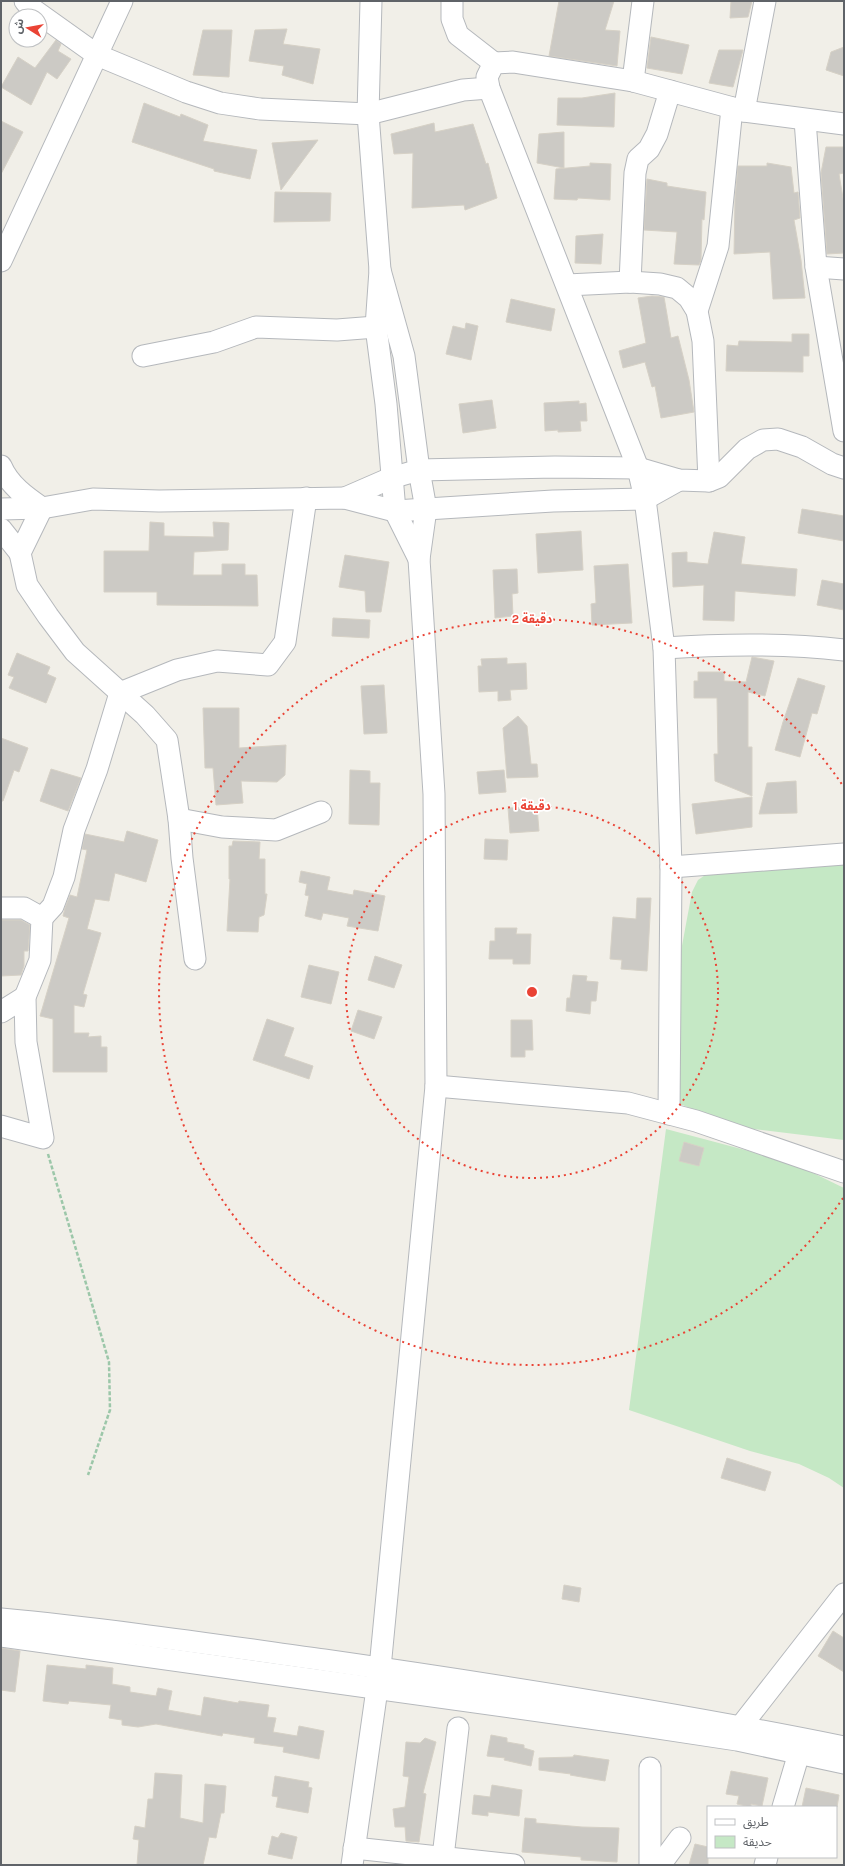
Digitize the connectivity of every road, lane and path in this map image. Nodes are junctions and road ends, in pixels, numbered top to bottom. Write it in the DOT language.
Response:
graph roads {
  1 [pos="25,1"];
  2 [pos="122,1"];
  3 [pos="371,1"];
  4 [pos="452,1"];
  5 [pos="643,1"];
  6 [pos="765,1"];
  7 [pos="97,55"];
  8 [pos="494,62"];
  9 [pos="633,81"];
  10 [pos="489,88"];
  11 [pos="670,91"];
  12 [pos="738,110"];
  13 [pos="368,114"];
  14 [pos="805,120"];
  15 [pos="844,124"];
  16 [pos="1,261"];
  17 [pos="816,267"];
  18 [pos="844,269"];
  19 [pos="380,270"];
  20 [pos="630,282"];
  21 [pos="567,285"];
  22 [pos="697,311"];
  23 [pos="376,327"];
  24 [pos="143,356"];
  25 [pos="844,431"];
  26 [pos="1,466"];
  27 [pos="638,468"];
  28 [pos="844,468"];
  29 [pos="419,470"];
  30 [pos="391,478"];
  31 [pos="679,480"];
  32 [pos="709,481"];
  33 [pos="306,498"];
  34 [pos="345,498"];
  35 [pos="645,499"];
  36 [pos="42,508"];
  37 [pos="1,509"];
  38 [pos="426,509"];
  39 [pos="395,511"];
  40 [pos="1,529"];
  41 [pos="20,553"];
  42 [pos="419,559"];
  43 [pos="664,648"];
  44 [pos="844,650"];
  45 [pos="120,692"];
  46 [pos="320,812"];
  47 [pos="179,819"];
  48 [pos="844,854"];
  49 [pos="671,867"];
  50 [pos="1,908"];
  51 [pos="42,918"];
  52 [pos="195,959"];
  53 [pos="25,997"];
  54 [pos="1,1012"];
  55 [pos="436,1086"];
  56 [pos="669,1114"];
  57 [pos="1,1126"];
  58 [pos="43,1138"];
  59 [pos="844,1172"];
  60 [pos="88,1475"];
  61 [pos="844,1594"];
  62 [pos="1,1619"];
  63 [pos="1,1636"];
  64 [pos="379,1678"];
  65 [pos="741,1726"];
  66 [pos="458,1728"];
  67 [pos="844,1747"];
  68 [pos="799,1753"];
  69 [pos="844,1763"];
  70 [pos="650,1768"];
  71 [pos="783,1806"];
  72 [pos="680,1838"];
  73 [pos="353,1856"];
  74 [pos="443,1857"];
  75 [pos="375,1865"];
  76 [pos="514,1865"];
  77 [pos="650,1865"];
  78 [pos="660,1865"];
  1 -- 7 [label="street"];
  2 -- 7 [label="street"];
  3 -- 13 [label="street"];
  4 -- 8 [label="street"];
  5 -- 9 [label="street"];
  6 -- 12 [label="street"];
  7 -- 13 [label="street"];
  7 -- 16 [label="street"];
  8 -- 9 [label="street"];
  8 -- 10 [label="street"];
  9 -- 11 [label="street"];
  10 -- 13 [label="street"];
  10 -- 21 [label="street"];
  11 -- 12 [label="street"];
  11 -- 20 [label="street"];
  12 -- 14 [label="street"];
  12 -- 22 [label="street"];
  13 -- 19 [label="street"];
  14 -- 15 [label="street"];
  14 -- 17 [label="street"];
  17 -- 18 [label="street"];
  17 -- 25 [label="street"];
  19 -- 23 [label="street"];
  19 -- 29 [label="street"];
  20 -- 21 [label="street"];
  20 -- 22 [label="street"];
  21 -- 27 [label="street"];
  22 -- 32 [label="street"];
  23 -- 24 [label="street"];
  23 -- 30 [label="street"];
  26 -- 36 [label="street"];
  27 -- 29 [label="street"];
  27 -- 31 [label="street"];
  27 -- 35 [label="street"];
  28 -- 32 [label="street"];
  29 -- 30 [label="street"];
  29 -- 38 [label="street"];
  30 -- 34 [label="street"];
  30 -- 39 [label="street"];
  31 -- 32 [label="street"];
  31 -- 35 [label="street"];
  33 -- 34 [label="street"];
  33 -- 36 [label="street"];
  33 -- 45 [label="street"];
  34 -- 39 [label="street"];
  35 -- 38 [label="street"];
  35 -- 43 [label="street"];
  36 -- 37 [label="street"];
  36 -- 41 [label="street"];
  38 -- 39 [label="street"];
  38 -- 42 [label="street"];
  39 -- 42 [label="street"];
  40 -- 41 [label="street"];
  41 -- 45 [label="street"];
  42 -- 55 [label="street"];
  43 -- 44 [label="street"];
  43 -- 49 [label="street"];
  45 -- 47 [label="street"];
  45 -- 51 [label="street"];
  46 -- 47 [label="street"];
  47 -- 52 [label="street"];
  48 -- 49 [label="street"];
  49 -- 56 [label="street"];
  50 -- 51 [label="street"];
  51 -- 53 [label="street"];
  53 -- 54 [label="street"];
  53 -- 58 [label="street"];
  55 -- 56 [label="street"];
  55 -- 64 [label="street"];
  56 -- 59 [label="street"];
  57 -- 58 [label="street"];
  58 -- 60 [label="path"];
  61 -- 65 [label="street"];
  62 -- 64 [label="street"];
  63 -- 64 [label="street"];
  64 -- 65 [label="street"];
  64 -- 68 [label="street"];
  64 -- 73 [label="street"];
  65 -- 67 [label="street"];
  66 -- 74 [label="street"];
  68 -- 69 [label="street"];
  68 -- 71 [label="street"];
  70 -- 77 [label="street"];
  72 -- 78 [label="street"];
  73 -- 74 [label="street"];
  73 -- 75 [label="street"];
  74 -- 76 [label="street"];
}
